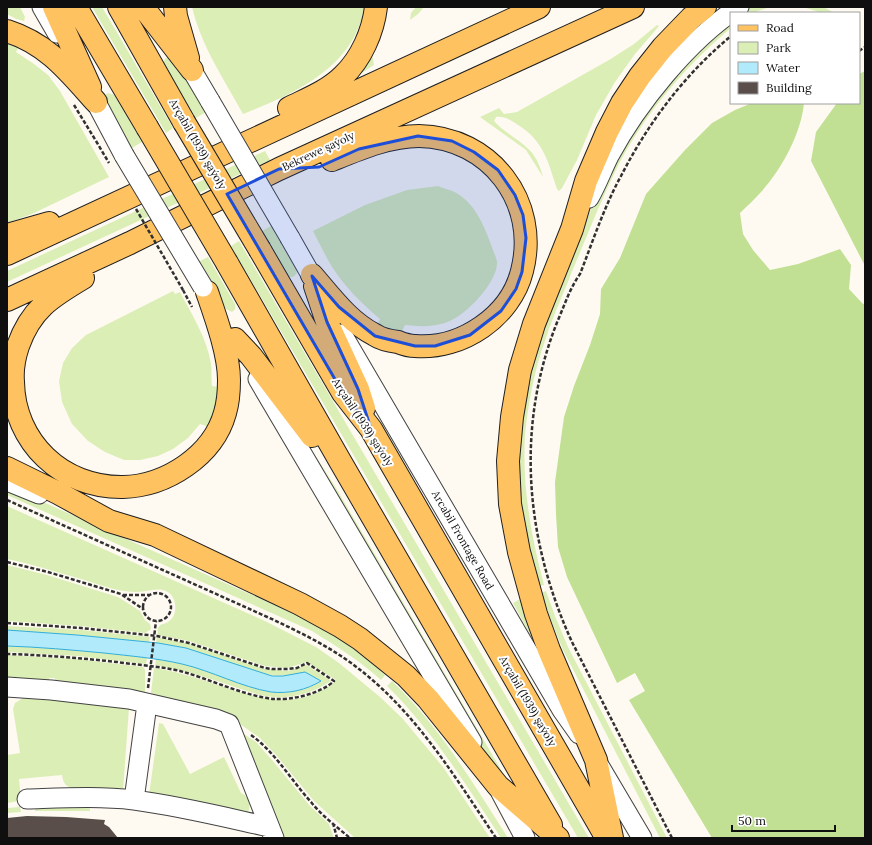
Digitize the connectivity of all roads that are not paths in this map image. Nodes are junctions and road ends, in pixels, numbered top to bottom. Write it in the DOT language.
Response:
graph roads {
  1 [pos="42,7"];
  2 [pos="54,7"];
  3 [pos="76,7"];
  4 [pos="119,7"];
  5 [pos="143,7"];
  6 [pos="153,7"];
  7 [pos="175,7"];
  8 [pos="376,7"];
  9 [pos="539,7"];
  10 [pos="633,7"];
  11 [pos="705,7"];
  12 [pos="730,14"];
  13 [pos="7,31"];
  14 [pos="192,70"];
  15 [pos="96,102"];
  16 [pos="260,137"];
  17 [pos="279,169"];
  18 [pos="110,207"];
  19 [pos="572,229"];
  20 [pos="7,235"];
  21 [pos="130,243"];
  22 [pos="7,254"];
  23 [pos="312,275"];
  24 [pos="205,290"];
  25 [pos="7,300"];
  26 [pos="235,339"];
  27 [pos="371,429"];
  28 [pos="340,461"];
  29 [pos="7,468"];
  30 [pos="7,481"];
  31 [pos="109,521"];
  32 [pos="7,687"];
  33 [pos="147,704"];
  34 [pos="596,760"];
  35 [pos="498,786"];
  36 [pos="27,799"];
  37 [pos="134,800"];
  38 [pos="271,832"];
  39 [pos="525,838"];
  40 [pos="558,838"];
  41 [pos="607,838"];
  42 [pos="612,838"];
  43 [pos="642,838"];
  1 -- 15 [label="street"];
  2 -- 15 [label="main road"];
  3 -- 28 [label="main road, bridge"];
  4 -- 27 [label="main road, Arçabil (1939) şaýoly, bridge"];
  5 -- 14 [label="main road"];
  6 -- 14 [label="street, Arcabil Frontage Road"];
  7 -- 14 [label="main road"];
  8 -- 16 [label="main road"];
  9 -- 16 [label="main road"];
  10 -- 17 [label="main road, Bekrewe şaýoly"];
  11 -- 19 [label="main road"];
  12 -- 19 [label="street"];
  13 -- 15 [label="main road"];
  14 -- 23 [label="street, Arcabil Frontage Road, bridge"];
  15 -- 24 [label="street, bridge"];
  16 -- 18 [label="main road"];
  17 -- 21 [label="main road, Bekrewe şaýoly"];
  17 -- 23 [label="main road"];
  18 -- 20 [label="main road"];
  18 -- 22 [label="main road"];
  19 -- 34 [label="main road"];
  21 -- 24 [label="main road"];
  21 -- 25 [label="main road, Bekrewe şaýoly"];
  23 -- 27 [label="main road"];
  23 -- 34 [label="street, Arcabil Frontage Road"];
  24 -- 26 [label="street"];
  26 -- 28 [label="main road"];
  26 -- 35 [label="street"];
  27 -- 41 [label="main road, Arçabil (1939) şaýoly"];
  28 -- 40 [label="main road"];
  29 -- 31 [label="main road"];
  30 -- 31 [label="street"];
  31 -- 35 [label="main road"];
  32 -- 33 [label="street"];
  33 -- 37 [label="street"];
  33 -- 38 [label="street"];
  34 -- 42 [label="main road"];
  34 -- 43 [label="street, Arcabil Frontage Road"];
  35 -- 39 [label="street"];
  35 -- 40 [label="main road"];
  36 -- 37 [label="street"];
  37 -- 38 [label="street"];
}
